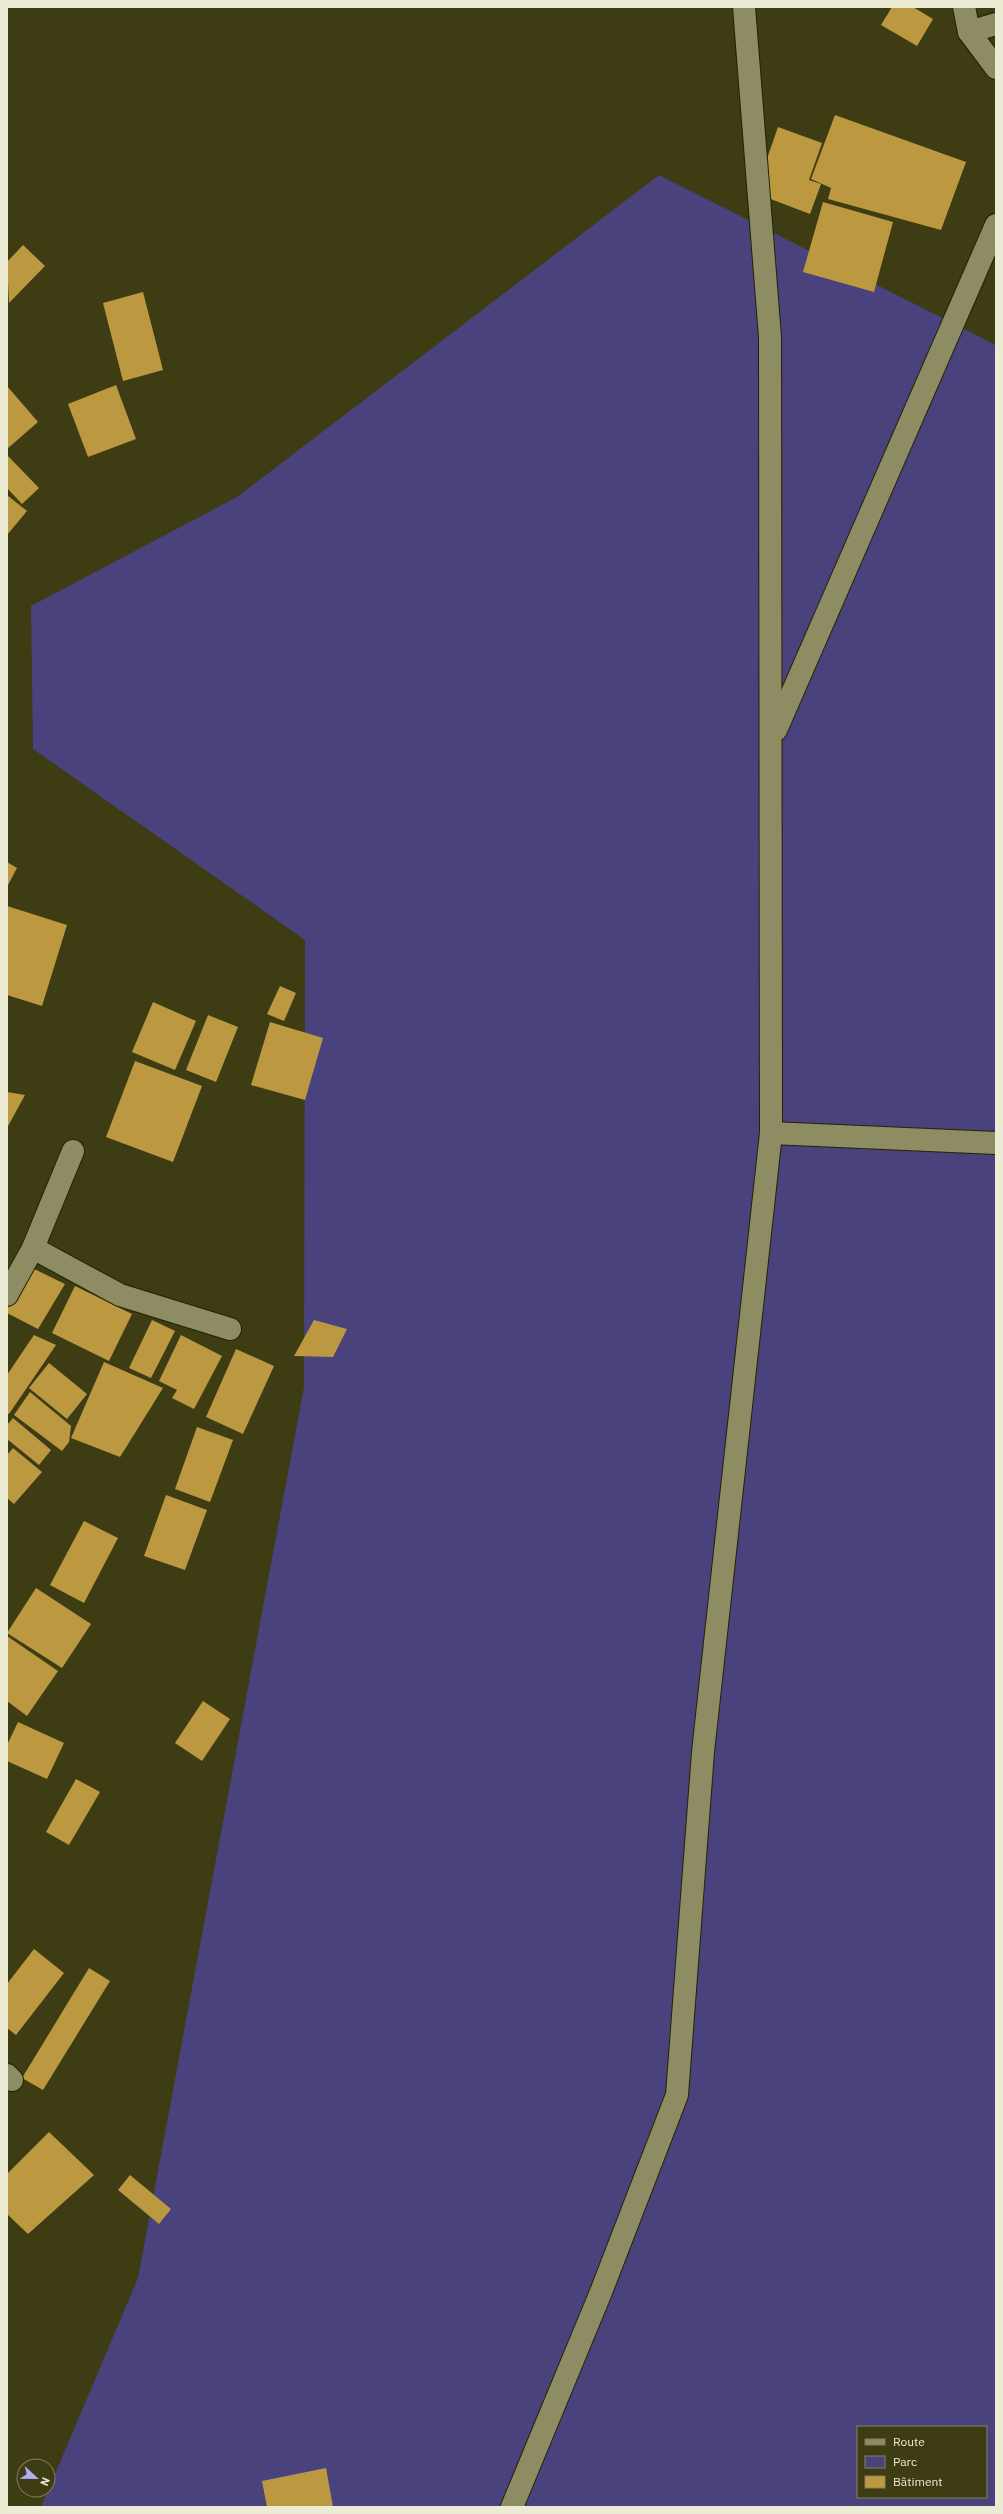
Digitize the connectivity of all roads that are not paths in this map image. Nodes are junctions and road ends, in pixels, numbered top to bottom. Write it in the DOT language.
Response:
graph roads {
  1 [pos="744,7"];
  2 [pos="964,7"];
  3 [pos="996,24"];
  4 [pos="969,32"];
  5 [pos="996,68"];
  6 [pos="996,225"];
  7 [pos="772,738"];
  8 [pos="771,1134"];
  9 [pos="996,1144"];
  10 [pos="73,1151"];
  11 [pos="33,1248"];
  12 [pos="7,1295"];
  13 [pos="230,1329"];
  14 [pos="512,2507"];
  1 -- 7 [label="street"];
  2 -- 4 [label="street"];
  3 -- 4 [label="street"];
  4 -- 5 [label="street"];
  6 -- 7 [label="street"];
  7 -- 8 [label="street"];
  8 -- 9 [label="street"];
  8 -- 14 [label="street"];
  10 -- 11 [label="street"];
  11 -- 12 [label="street"];
  11 -- 13 [label="street"];
}
